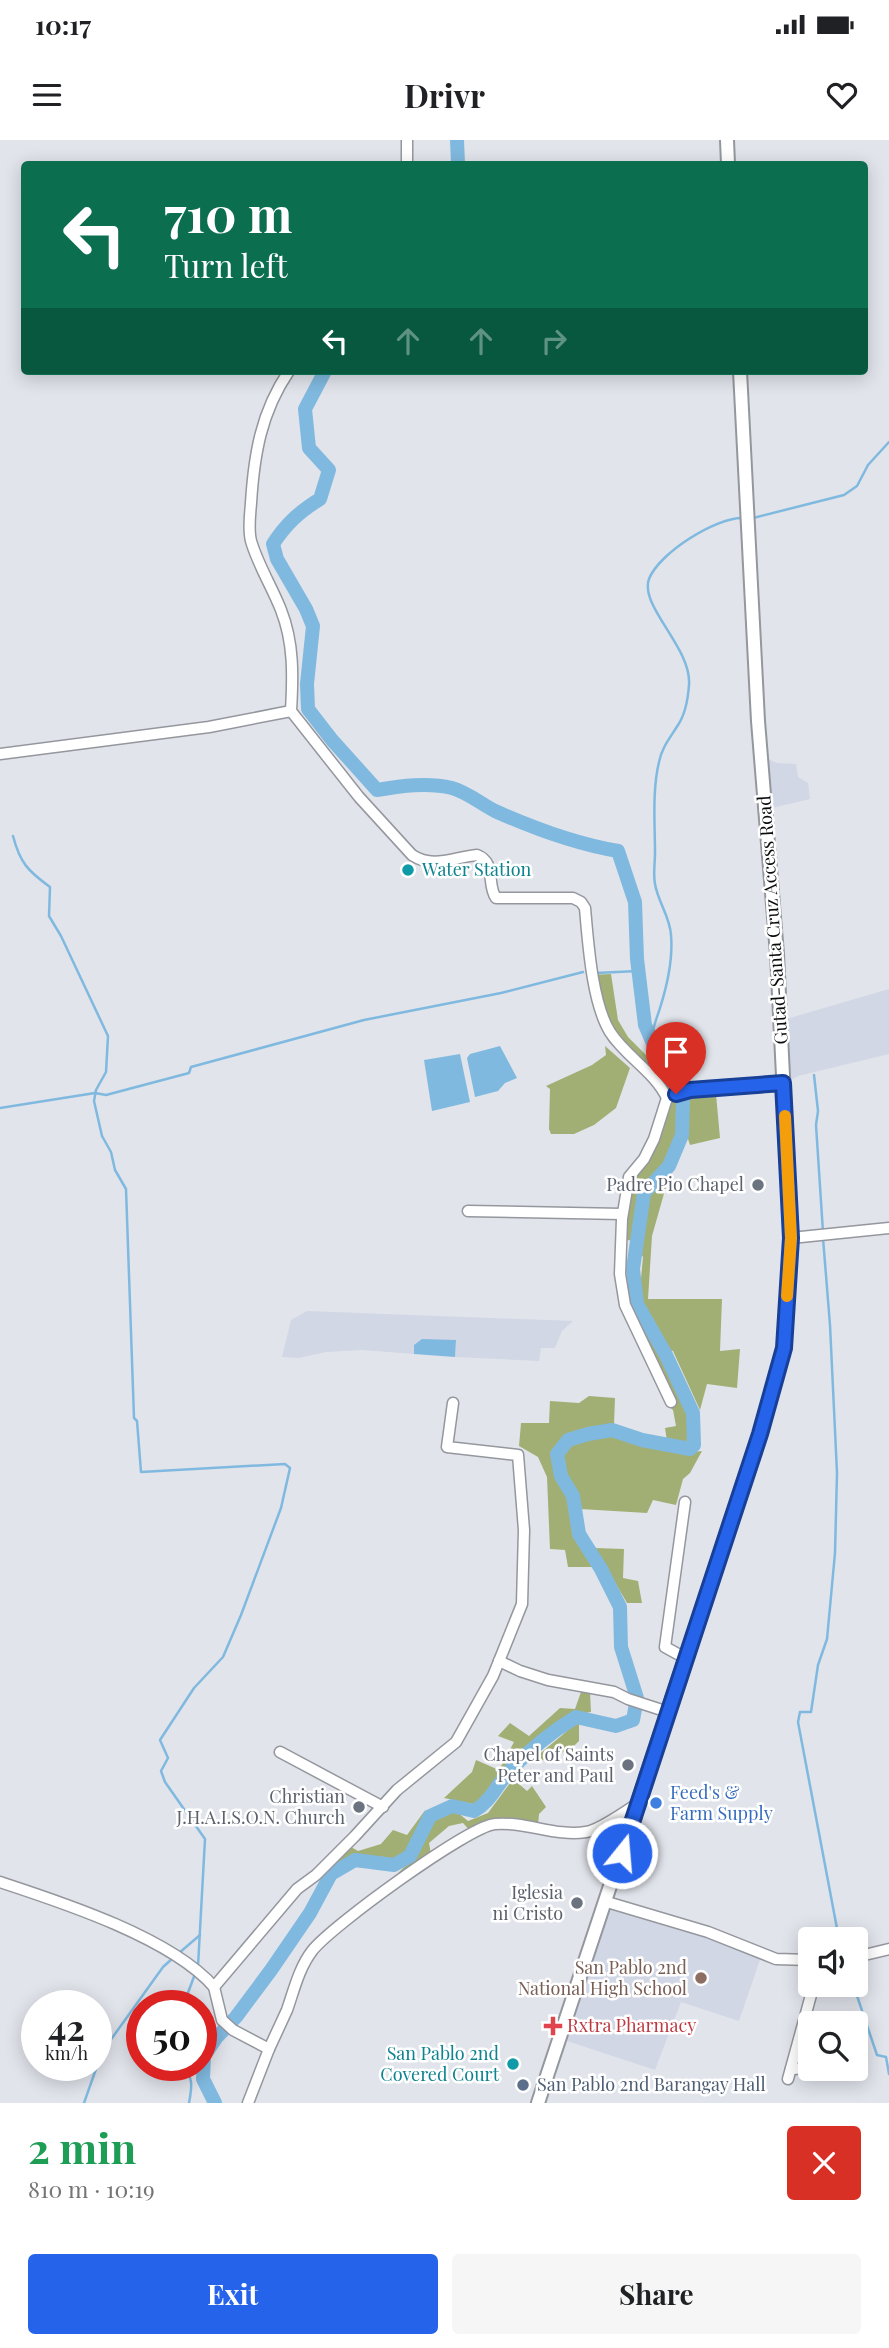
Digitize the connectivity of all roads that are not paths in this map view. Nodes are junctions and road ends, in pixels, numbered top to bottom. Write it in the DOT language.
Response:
graph roads {
  1 [pos="407,140"];
  2 [pos="727,140"];
  3 [pos="407,161"];
  4 [pos="728,161"];
  5 [pos="287,375"];
  6 [pos="740,375"];
  7 [pos="291,711"];
  8 [pos="0,754"];
  9 [pos="783,1083"];
  10 [pos="671,1096"];
  11 [pos="468,1211"];
  12 [pos="622,1214"];
  13 [pos="889,1228"];
  14 [pos="791,1238"];
  15 [pos="671,1402"];
  16 [pos="453,1403"];
  17 [pos="685,1502"];
  18 [pos="685,1658"];
  19 [pos="499,1661"];
  20 [pos="668,1712"];
  21 [pos="280,1752"];
  22 [pos="637,1804"];
  23 [pos="383,1807"];
  24 [pos="0,1882"];
  25 [pos="607,1902"];
  26 [pos="889,1949"];
  27 [pos="868,1954"];
  28 [pos="798,1960"];
  29 [pos="214,1987"];
  30 [pos="798,2044"];
  31 [pos="269,2049"];
  32 [pos="798,2072"];
  33 [pos="248,2103"];
  34 [pos="538,2103"];
  1 -- 3 [label="street"];
  2 -- 4 [label="main road"];
  5 -- 7 [label="street"];
  6 -- 9 [label="main road, Gutad-Santa Cruz Access Road"];
  7 -- 8 [label="street"];
  7 -- 10 [label="street"];
  9 -- 10 [label="street"];
  9 -- 14 [label="main road, Gutad-Santa Cruz Access Road"];
  10 -- 12 [label="street"];
  11 -- 12 [label="street"];
  12 -- 15 [label="street"];
  13 -- 14 [label="street"];
  14 -- 18 [label="main road, Gutad-Santa Cruz Access Road"];
  16 -- 19 [label="street"];
  17 -- 18 [label="street"];
  18 -- 20 [label="main road, Gutad-Santa Cruz Access Road"];
  19 -- 20 [label="street"];
  19 -- 23 [label="street"];
  20 -- 22 [label="main road, Gutad-Santa Cruz Access Road"];
  21 -- 23 [label="street"];
  22 -- 25 [label="main road, Gutad-Santa Cruz Access Road"];
  22 -- 31 [label="street"];
  23 -- 29 [label="street"];
  24 -- 29 [label="street"];
  25 -- 28 [label="street"];
  25 -- 34 [label="main road, Gutad-Santa Cruz Access Road"];
  26 -- 27 [label="street"];
  29 -- 31 [label="street"];
  30 -- 32 [label="street"];
  31 -- 33 [label="street"];
}
